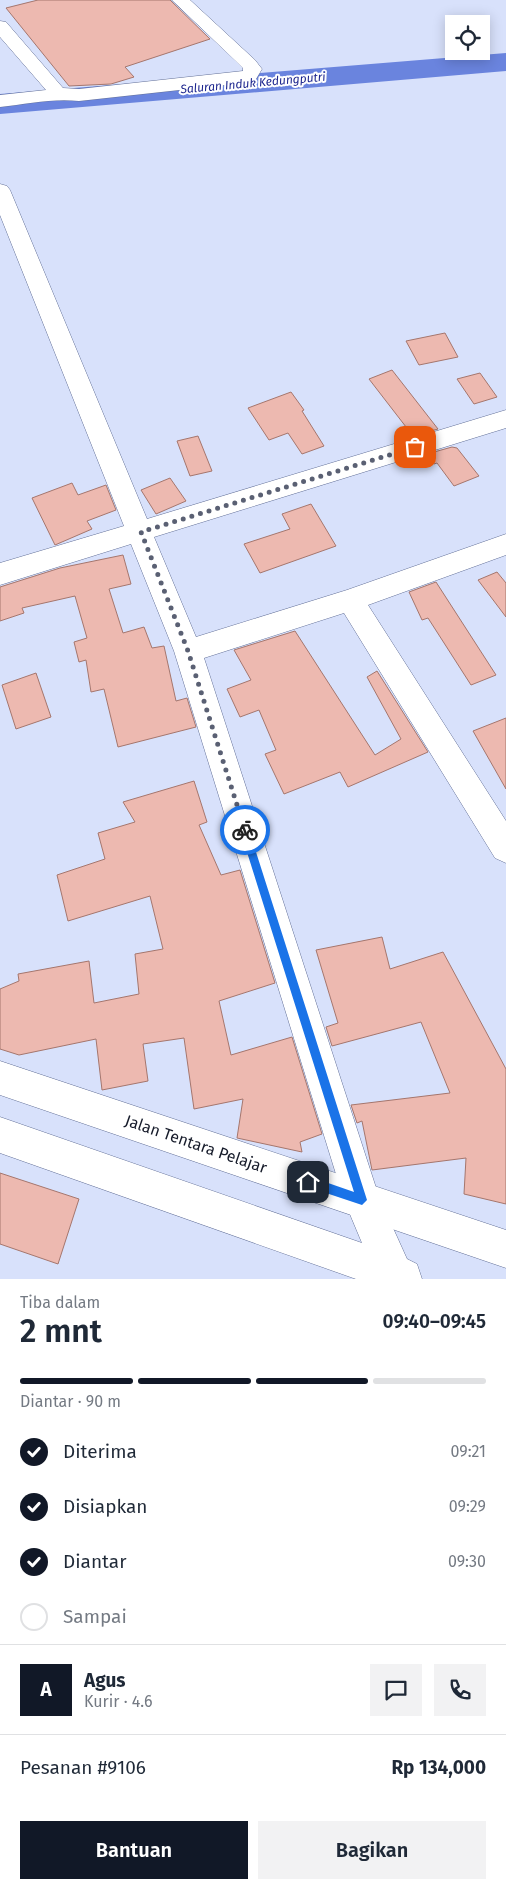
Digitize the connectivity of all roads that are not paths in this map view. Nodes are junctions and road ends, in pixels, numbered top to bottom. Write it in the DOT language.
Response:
graph roads {
  1 [pos="180,0"];
  2 [pos="0,26"];
  3 [pos="57,93"];
  4 [pos="0,101"];
  5 [pos="0,190"];
  6 [pos="506,418"];
  7 [pos="141,532"];
  8 [pos="506,544"];
  9 [pos="0,574"];
  10 [pos="350,600"];
  11 [pos="188,651"];
  12 [pos="506,848"];
  13 [pos="0,1078"];
  14 [pos="0,1135"];
  15 [pos="362,1200"];
  16 [pos="506,1249"];
  17 [pos="400,1277"];
  1 -- 3 [label="street"];
  2 -- 3 [label="street"];
  3 -- 4 [label="street"];
  5 -- 7 [label="street"];
  6 -- 7 [label="street"];
  7 -- 9 [label="street"];
  7 -- 11 [label="street"];
  8 -- 10 [label="street"];
  10 -- 11 [label="street"];
  10 -- 12 [label="street"];
  11 -- 15 [label="street"];
  13 -- 15 [label="street, Jalan Tentara Pelajar"];
  14 -- 17 [label="street"];
  15 -- 16 [label="street, Jalan Tentara Pelajar"];
  15 -- 17 [label="street"];
}
